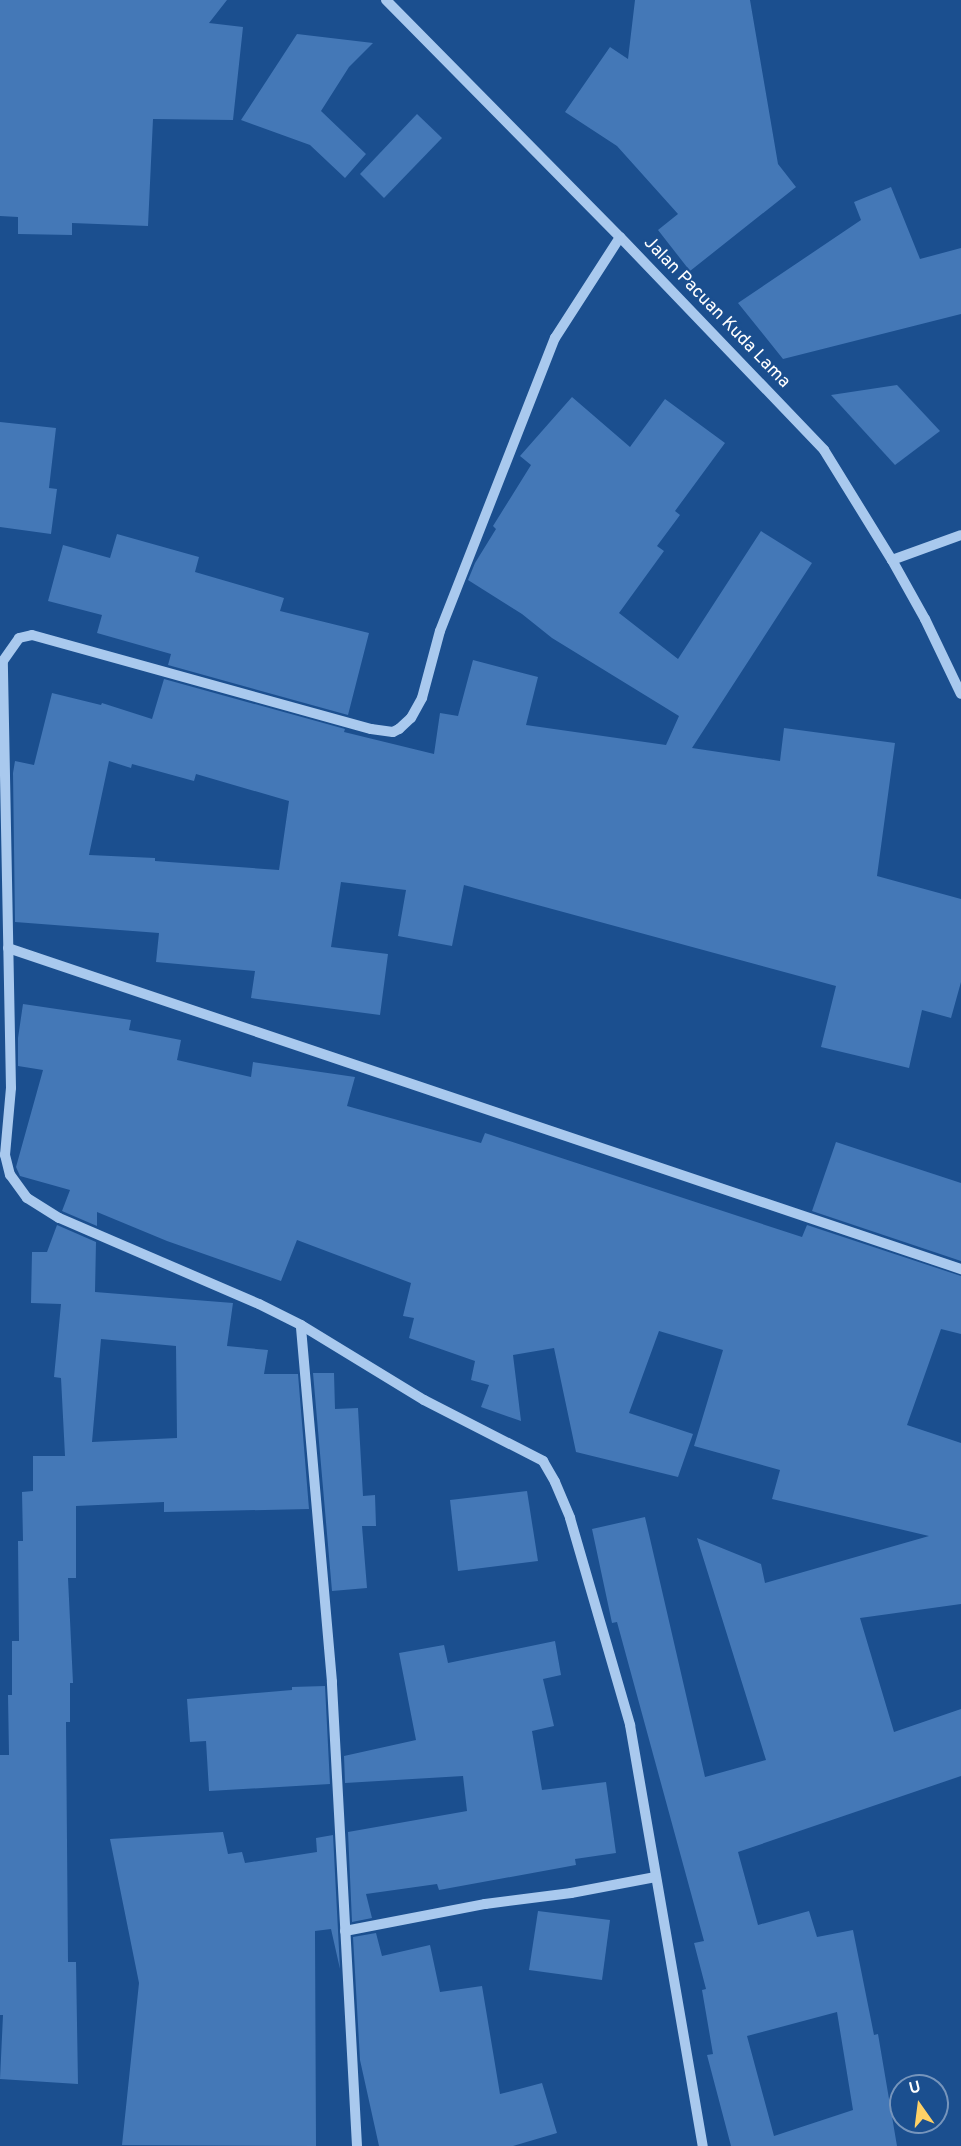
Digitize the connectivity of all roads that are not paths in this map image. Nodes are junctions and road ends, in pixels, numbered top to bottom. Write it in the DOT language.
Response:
graph roads {
  1 [pos="386,0"];
  2 [pos="620,237"];
  3 [pos="961,535"];
  4 [pos="892,560"];
  5 [pos="961,694"];
  6 [pos="8,948"];
  7 [pos="961,1269"];
  8 [pos="301,1325"];
  9 [pos="656,1877"];
  10 [pos="345,1931"];
  11 [pos="357,2146"];
  12 [pos="704,2146"];
  1 -- 2 [label="street, Jalan Pacuan Kuda Lama"];
  2 -- 4 [label="street, Jalan Pacuan Kuda Lama"];
  2 -- 6 [label="street"];
  3 -- 4 [label="street"];
  4 -- 5 [label="street, Jalan Pacuan Kuda Lama"];
  6 -- 7 [label="street"];
  6 -- 8 [label="street"];
  8 -- 9 [label="street"];
  8 -- 10 [label="street"];
  9 -- 10 [label="street"];
  9 -- 12 [label="street"];
  10 -- 11 [label="street"];
}
